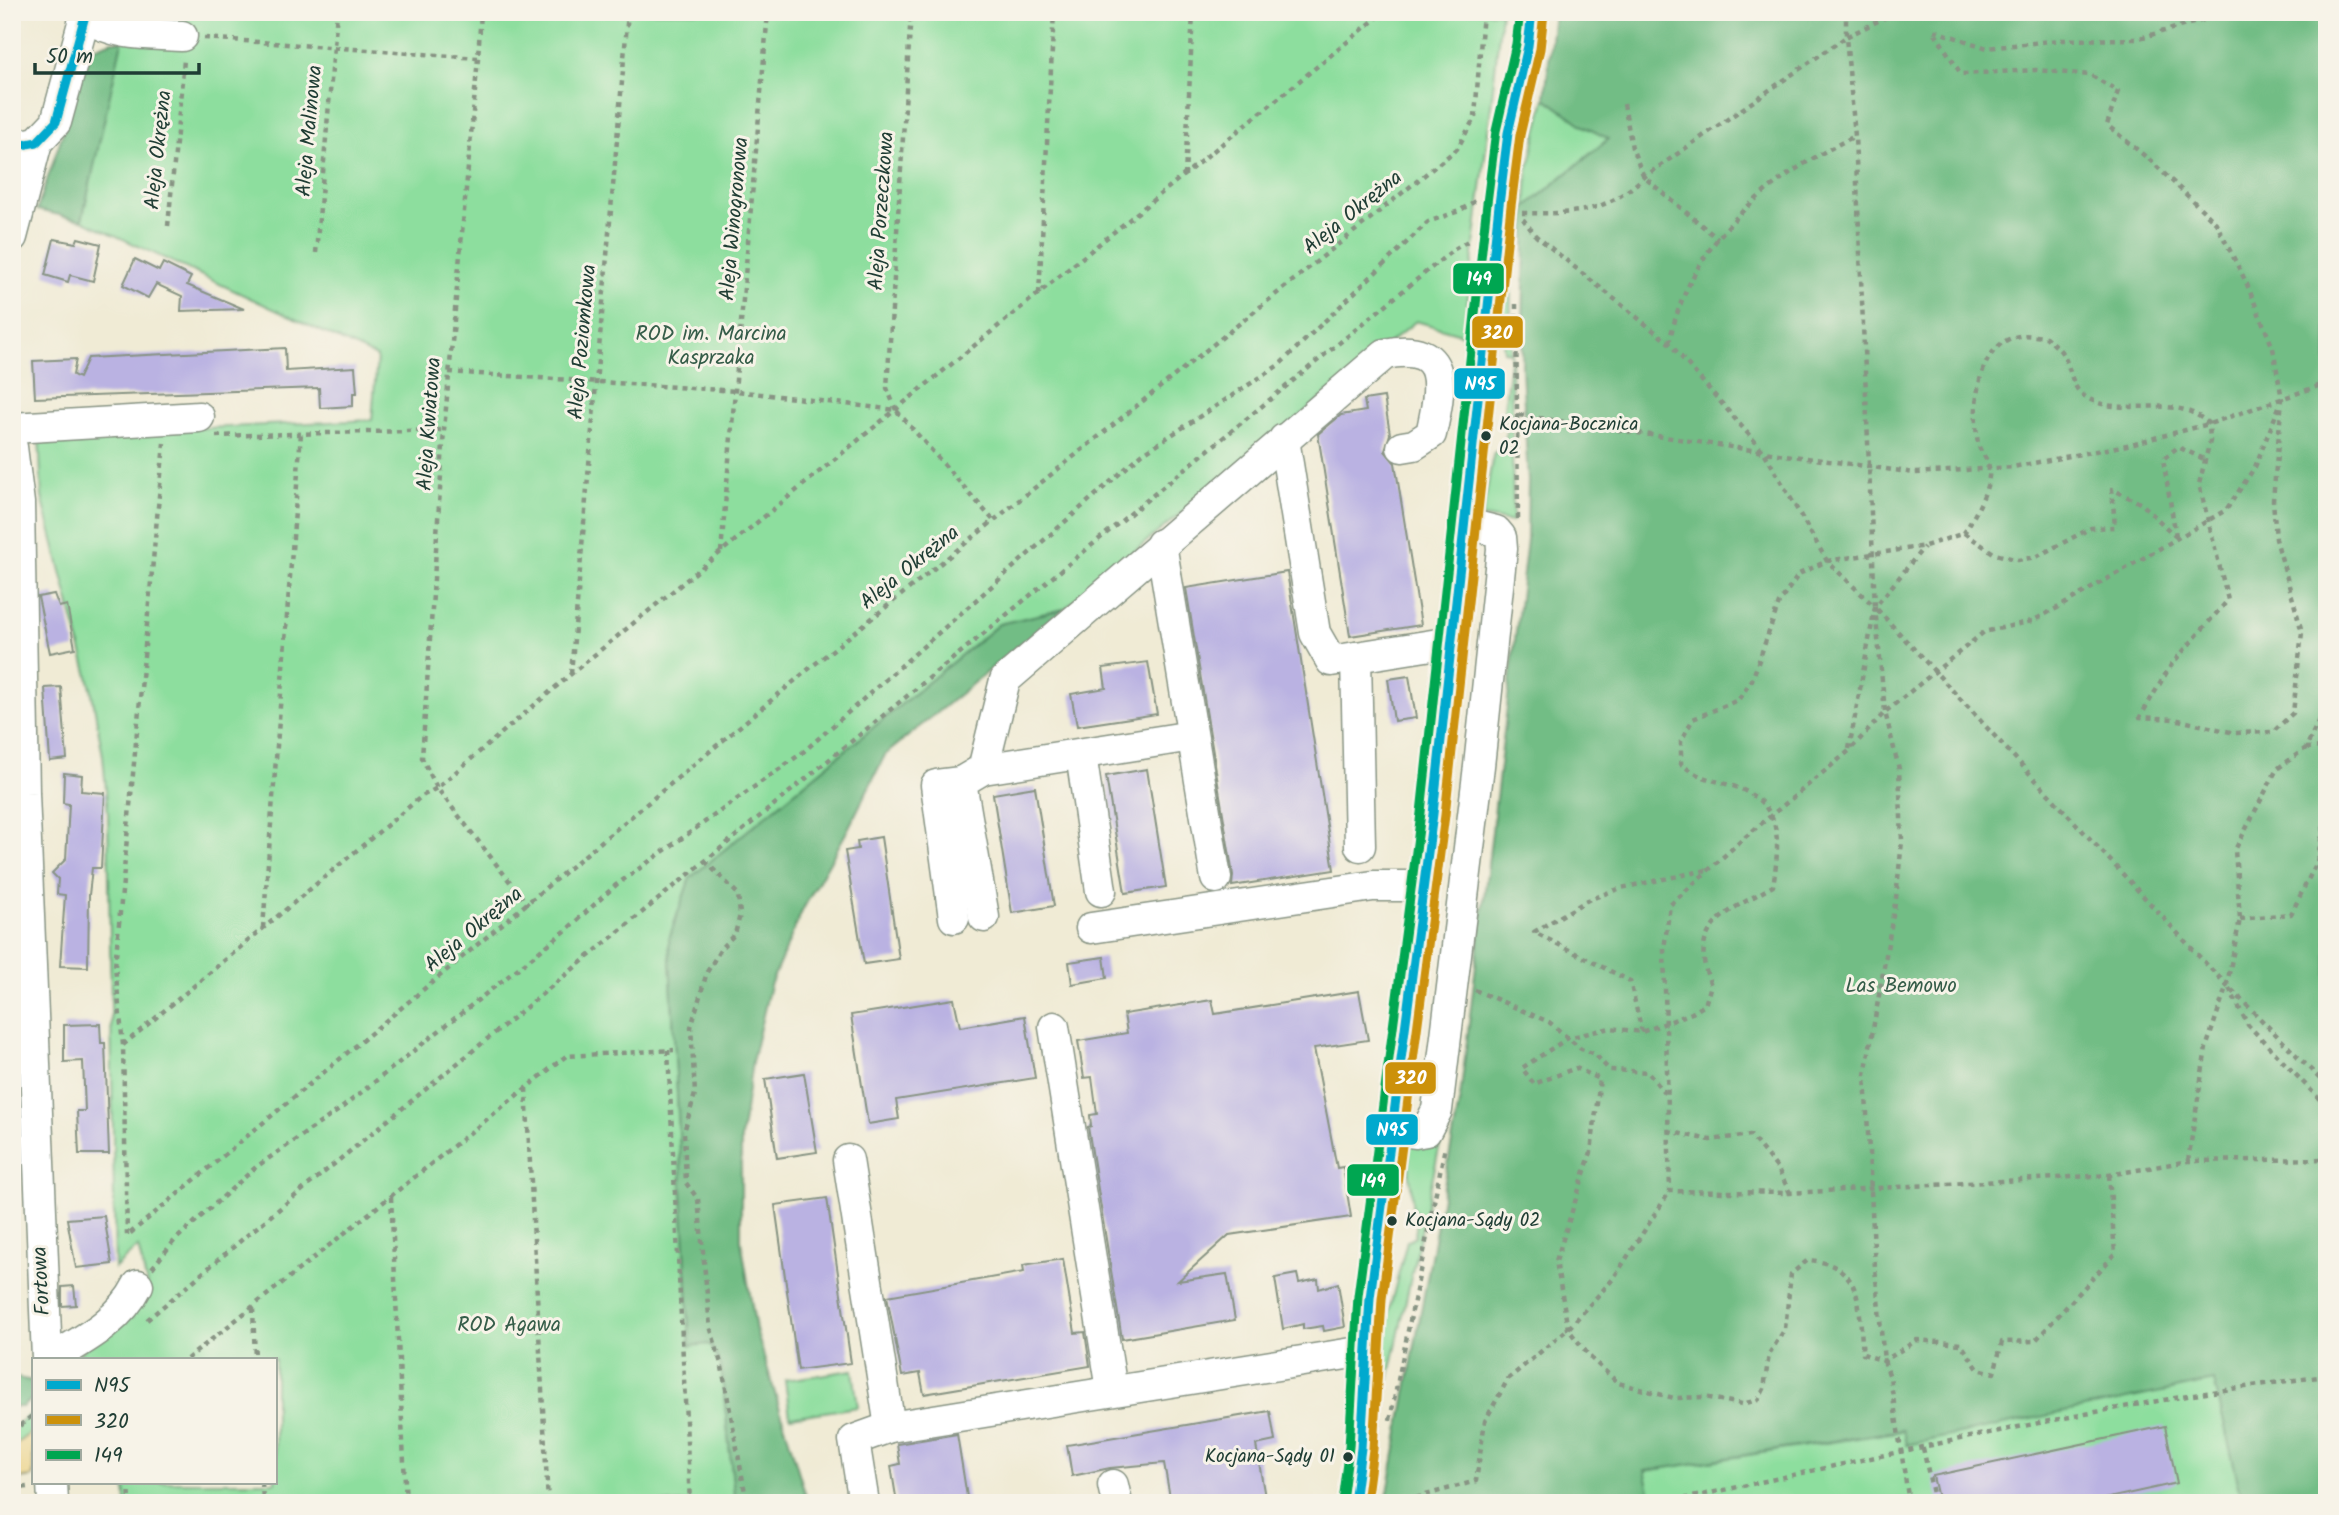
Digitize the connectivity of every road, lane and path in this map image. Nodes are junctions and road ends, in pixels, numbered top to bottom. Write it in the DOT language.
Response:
graph roads {
  1 [pos="337,12"];
  2 [pos="481,12"];
  3 [pos="628,12"];
  4 [pos="768,12"];
  5 [pos="911,12"];
  6 [pos="1054,12"];
  7 [pos="1193,12"];
  8 [pos="1384,12"];
  9 [pos="1483,12"];
  10 [pos="1532,12"];
  11 [pos="1846,12"];
  12 [pos="1896,12"];
  13 [pos="2232,12"];
  14 [pos="86,15"];
  15 [pos="182,36"];
  16 [pos="1846,37"];
  17 [pos="334,47"];
  18 [pos="478,58"];
  19 [pos="1624,104"];
  20 [pos="1855,136"];
  21 [pos="25,145"];
  22 [pos="1185,176"];
  23 [pos="1644,177"];
  24 [pos="1484,195"];
  25 [pos="168,226"];
  26 [pos="1479,234"];
  27 [pos="12,237"];
  28 [pos="1718,239"];
  29 [pos="316,253"];
  30 [pos="1039,294"];
  31 [pos="1669,343"];
  32 [pos="449,372"];
  33 [pos="2327,373"];
  34 [pos="595,382"];
  35 [pos="2327,383"];
  36 [pos="2320,384"];
  37 [pos="736,391"];
  38 [pos="2282,399"];
  39 [pos="896,410"];
  40 [pos="1519,415"];
  41 [pos="2209,424"];
  42 [pos="204,427"];
  43 [pos="12,428"];
  44 [pos="444,430"];
  45 [pos="301,433"];
  46 [pos="171,437"];
  47 [pos="1284,439"];
  48 [pos="12,447"];
  49 [pos="1402,447"];
  50 [pos="1764,452"];
  51 [pos="2204,459"];
  52 [pos="1869,468"];
  53 [pos="1989,468"];
  54 [pos="16,504"];
  55 [pos="2209,519"];
  56 [pos="994,521"];
  57 [pos="1464,523"];
  58 [pos="1964,533"];
  59 [pos="2176,537"];
  60 [pos="1161,544"];
  61 [pos="1925,546"];
  62 [pos="721,553"];
  63 [pos="1873,554"];
  64 [pos="1827,561"];
  65 [pos="1875,607"];
  66 [pos="1451,642"];
  67 [pos="1356,657"];
  68 [pos="1936,672"];
  69 [pos="571,674"];
  70 [pos="2327,702"];
  71 [pos="1885,712"];
  72 [pos="1192,736"];
  73 [pos="2327,747"];
  74 [pos="2306,748"];
  75 [pos="1849,751"];
  76 [pos="1081,754"];
  77 [pos="972,775"];
  78 [pos="437,788"];
  79 [pos="18,793"];
  80 [pos="2327,806"];
  81 [pos="1773,814"];
  82 [pos="1360,846"];
  83 [pos="705,861"];
  84 [pos="1707,870"];
  85 [pos="1216,878"];
  86 [pos="1423,887"];
  87 [pos="1101,891"];
  88 [pos="528,905"];
  89 [pos="984,916"];
  90 [pos="954,918"];
  91 [pos="2240,919"];
  92 [pos="263,928"];
  93 [pos="1091,928"];
  94 [pos="2227,984"];
  95 [pos="1464,987"];
  96 [pos="1667,1024"];
  97 [pos="1054,1027"];
  98 [pos="1642,1032"];
  99 [pos="1568,1038"];
  100 [pos="123,1045"];
  101 [pos="2327,1086"];
  102 [pos="526,1087"];
  103 [pos="1668,1097"];
  104 [pos="2327,1107"];
  105 [pos="1392,1130"];
  106 [pos="1668,1131"];
  107 [pos="2327,1159"];
  108 [pos="848,1160"];
  109 [pos="2188,1161"];
  110 [pos="2109,1175"];
  111 [pos="1871,1188"];
  112 [pos="1670,1191"];
  113 [pos="1790,1193"];
  114 [pos="391,1196"];
  115 [pos="138,1285"];
  116 [pos="253,1307"];
  117 [pos="142,1324"];
  118 [pos="1568,1329"];
  119 [pos="1365,1351"];
  120 [pos="49,1358"];
  121 [pos="51,1358"];
  122 [pos="188,1358"];
  123 [pos="256,1358"];
  124 [pos="1884,1361"];
  125 [pos="2327,1377"];
  126 [pos="1112,1390"];
  127 [pos="32,1416"];
  128 [pos="890,1427"];
  129 [pos="12,1432"];
  130 [pos="1923,1448"];
  131 [pos="1900,1452"];
  132 [pos="52,1484"];
  133 [pos="129,1484"];
  134 [pos="262,1484"];
  135 [pos="53,1503"];
  136 [pos="130,1503"];
  137 [pos="263,1503"];
  138 [pos="406,1503"];
  139 [pos="548,1503"];
  140 [pos="690,1503"];
  141 [pos="747,1503"];
  142 [pos="864,1503"];
  143 [pos="1354,1503"];
  144 [pos="1397,1503"];
  145 [pos="1664,1503"];
  146 [pos="1909,1503"];
  147 [pos="1935,1503"];
  1 -- 17 [label="path, Aleja Malinowa"];
  2 -- 18 [label="path, Aleja Kwiatowa"];
  3 -- 34 [label="path, Aleja Poziomkowa"];
  4 -- 37 [label="path, Aleja Winogronowa"];
  5 -- 39 [label="path, Aleja Porzeczkowa"];
  6 -- 30 [label="path"];
  7 -- 22 [label="path"];
  8 -- 22 [label="path"];
  9 -- 56 [label="path, Aleja Okrężna"];
  10 -- 57 [label="street"];
  11 -- 16 [label="path"];
  12 -- 16 [label="path"];
  13 -- 38 [label="path"];
  14 -- 15 [label="street"];
  14 -- 21 [label="street"];
  15 -- 17 [label="path"];
  15 -- 25 [label="path, Aleja Okrężna"];
  16 -- 20 [label="path"];
  16 -- 23 [label="path"];
  17 -- 18 [label="path"];
  17 -- 29 [label="path, Aleja Malinowa"];
  18 -- 32 [label="path, Aleja Kwiatowa"];
  19 -- 23 [label="path"];
  20 -- 28 [label="path"];
  20 -- 52 [label="path"];
  21 -- 27 [label="street"];
  22 -- 30 [label="path"];
  23 -- 28 [label="path"];
  23 -- 31 [label="path"];
  24 -- 115 [label="path"];
  26 -- 83 [label="path"];
  28 -- 31 [label="path"];
  30 -- 39 [label="path"];
  31 -- 50 [label="path"];
  32 -- 34 [label="path"];
  32 -- 44 [label="path, Aleja Kwiatowa"];
  33 -- 36 [label="path"];
  34 -- 37 [label="path"];
  34 -- 69 [label="path, Aleja Poziomkowa"];
  35 -- 36 [label="path"];
  36 -- 38 [label="path"];
  37 -- 39 [label="path"];
  37 -- 62 [label="path, Aleja Winogronowa"];
  38 -- 41 [label="path"];
  38 -- 55 [label="path"];
  38 -- 55 [label="path"];
  39 -- 56 [label="path"];
  39 -- 62 [label="path"];
  40 -- 50 [label="path"];
  41 -- 51 [label="path"];
  41 -- 53 [label="path"];
  41 -- 53 [label="path"];
  42 -- 43 [label="street"];
  42 -- 45 [label="path"];
  44 -- 45 [label="path"];
  44 -- 78 [label="path, Aleja Kwiatowa"];
  45 -- 92 [label="path"];
  46 -- 100 [label="path, Aleja Okrężna"];
  47 -- 49 [label="street"];
  47 -- 60 [label="street"];
  47 -- 67 [label="street"];
  48 -- 54 [label="street, Fortowa"];
  50 -- 52 [label="path"];
  50 -- 64 [label="path"];
  51 -- 55 [label="path"];
  51 -- 59 [label="path"];
  52 -- 53 [label="path"];
  52 -- 63 [label="path"];
  53 -- 58 [label="path"];
  54 -- 79 [label="street, Fortowa"];
  55 -- 59 [label="path"];
  56 -- 88 [label="path, Aleja Okrężna"];
  57 -- 66 [label="street"];
  57 -- 105 [label="street"];
  58 -- 59 [label="path"];
  58 -- 61 [label="path"];
  59 -- 68 [label="path"];
  60 -- 72 [label="street"];
  60 -- 77 [label="street"];
  61 -- 63 [label="path"];
  61 -- 65 [label="path"];
  62 -- 69 [label="path"];
  63 -- 64 [label="path"];
  63 -- 65 [label="path"];
  64 -- 65 [label="path"];
  64 -- 81 [label="path"];
  65 -- 68 [label="path"];
  65 -- 71 [label="path"];
  65 -- 75 [label="path"];
  66 -- 67 [label="street"];
  66 -- 86 [label="street"];
  67 -- 82 [label="street"];
  68 -- 71 [label="path"];
  68 -- 94 [label="path"];
  69 -- 78 [label="path"];
  70 -- 74 [label="path"];
  71 -- 75 [label="path"];
  71 -- 111 [label="path"];
  72 -- 76 [label="street"];
  72 -- 85 [label="street"];
  73 -- 74 [label="path"];
  74 -- 91 [label="path"];
  75 -- 81 [label="path"];
  76 -- 77 [label="street"];
  76 -- 87 [label="street"];
  77 -- 89 [label="street"];
  77 -- 90 [label="street"];
  78 -- 88 [label="path, Aleja Kwiatowa"];
  78 -- 92 [label="path"];
  79 -- 120 [label="street, Fortowa"];
  80 -- 91 [label="path"];
  81 -- 84 [label="path"];
  81 -- 96 [label="path"];
  83 -- 117 [label="path"];
  83 -- 141 [label="path"];
  84 -- 96 [label="path"];
  84 -- 98 [label="path"];
  86 -- 93 [label="street"];
  86 -- 105 [label="street"];
  88 -- 100 [label="path, Aleja Okrężna"];
  91 -- 94 [label="path"];
  92 -- 100 [label="path"];
  94 -- 101 [label="path"];
  94 -- 104 [label="path"];
  94 -- 109 [label="path"];
  95 -- 99 [label="path"];
  96 -- 98 [label="path"];
  96 -- 103 [label="path"];
  97 -- 126 [label="street"];
  98 -- 99 [label="path"];
  99 -- 103 [label="path"];
  99 -- 118 [label="path"];
  102 -- 114 [label="path"];
  102 -- 139 [label="path"];
  102 -- 140 [label="path"];
  103 -- 106 [label="path"];
  105 -- 119 [label="street"];
  106 -- 112 [label="path"];
  106 -- 113 [label="path"];
  107 -- 109 [label="path"];
  108 -- 128 [label="street"];
  109 -- 110 [label="path"];
  110 -- 111 [label="path"];
  110 -- 124 [label="path"];
  111 -- 113 [label="path"];
  111 -- 124 [label="path"];
  112 -- 113 [label="path"];
  112 -- 118 [label="path"];
  114 -- 116 [label="path"];
  114 -- 138 [label="path"];
  115 -- 121 [label="street"];
  116 -- 122 [label="path"];
  116 -- 123 [label="path"];
  118 -- 124 [label="path"];
  118 -- 144 [label="path"];
  119 -- 126 [label="street"];
  119 -- 143 [label="street"];
  124 -- 131 [label="path"];
  125 -- 130 [label="path"];
  126 -- 128 [label="street"];
  127 -- 129 [label="path"];
  128 -- 142 [label="street"];
  130 -- 131 [label="path"];
  130 -- 147 [label="path"];
  131 -- 145 [label="path"];
  131 -- 146 [label="path"];
  132 -- 135 [label="street"];
  133 -- 136 [label="path"];
  134 -- 137 [label="path"];
}
